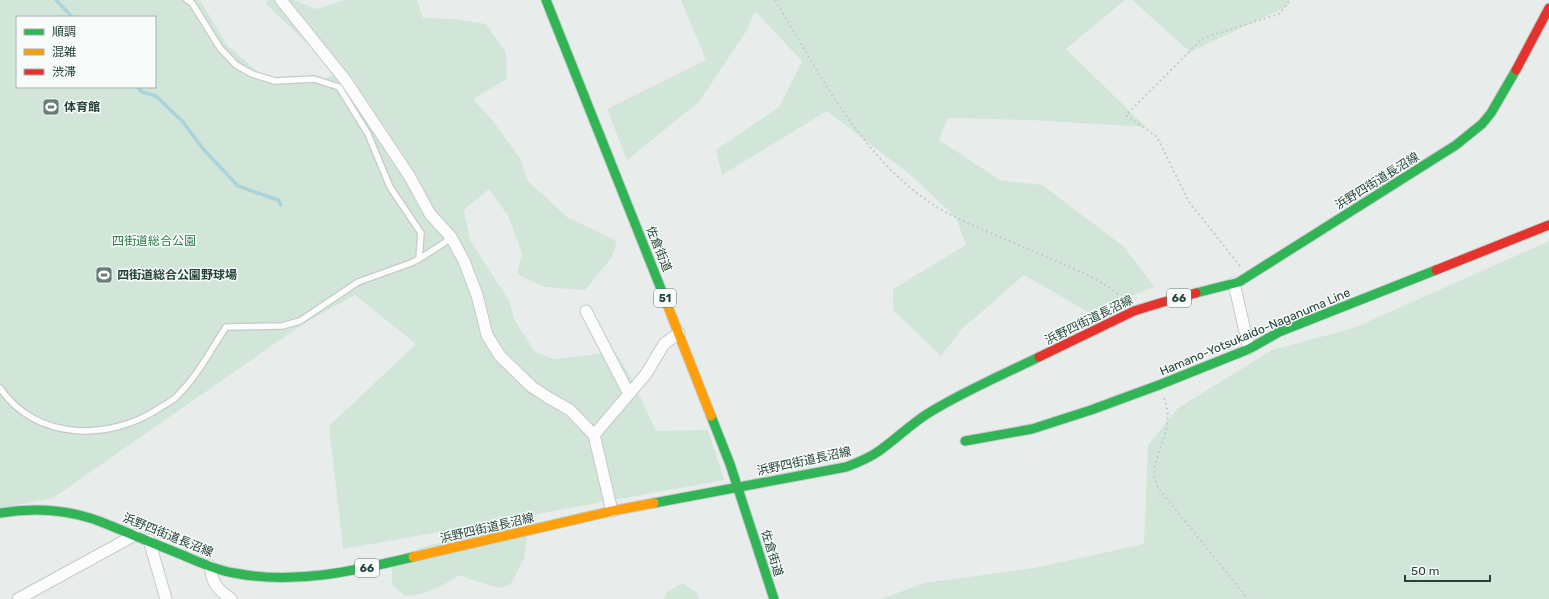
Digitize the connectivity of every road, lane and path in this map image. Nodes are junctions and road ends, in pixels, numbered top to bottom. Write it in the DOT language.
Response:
graph roads {
  1 [pos="187,0"];
  2 [pos="281,0"];
  3 [pos="546,0"];
  4 [pos="775,0"];
  5 [pos="1290,0"];
  6 [pos="1549,8"];
  7 [pos="1549,225"];
  8 [pos="451,237"];
  9 [pos="419,259"];
  10 [pos="1248,276"];
  11 [pos="1234,283"];
  12 [pos="1134,310"];
  13 [pos="586,311"];
  14 [pos="679,333"];
  15 [pos="1249,348"];
  16 [pos="1159,385"];
  17 [pos="0,388"];
  18 [pos="629,394"];
  19 [pos="594,435"];
  20 [pos="965,441"];
  21 [pos="738,488"];
  22 [pos="612,511"];
  23 [pos="0,512"];
  24 [pos="136,535"];
  25 [pos="149,540"];
  26 [pos="210,566"];
  27 [pos="18,599"];
  28 [pos="166,599"];
  29 [pos="231,599"];
  30 [pos="774,599"];
  31 [pos="1248,599"];
  1 -- 9 [label="lane"];
  2 -- 8 [label="street"];
  3 -- 14 [label="main road, 佐倉街道 / 51"];
  4 -- 12 [label="path"];
  5 -- 10 [label="path"];
  6 -- 10 [label="main road, 浜野四街道長沼線 / 66"];
  7 -- 15 [label="main road, Hamano-Yotsukaido-Naganuma Line"];
  8 -- 9 [label="lane"];
  8 -- 19 [label="street"];
  9 -- 17 [label="lane"];
  10 -- 11 [label="main road, 浜野四街道長沼線 / 66"];
  11 -- 12 [label="main road, 浜野四街道長沼線 / 66"];
  11 -- 15 [label="street"];
  12 -- 21 [label="main road, 浜野四街道長沼線 / 66"];
  13 -- 18 [label="street"];
  14 -- 18 [label="street"];
  14 -- 21 [label="main road, 佐倉街道 / 51"];
  15 -- 16 [label="main road, Hamano-Yotsukaido-Naganuma Line"];
  16 -- 20 [label="main road, Hamano-Yotsukaido-Naganuma Line"];
  16 -- 31 [label="path"];
  18 -- 19 [label="street"];
  19 -- 22 [label="street"];
  21 -- 22 [label="main road, 浜野四街道長沼線 / 66"];
  21 -- 30 [label="main road, 佐倉街道 / 51"];
  22 -- 26 [label="main road, 浜野四街道長沼線 / 66"];
  23 -- 24 [label="main road, 浜野四街道長沼線 / 66"];
  24 -- 25 [label="main road, 浜野四街道長沼線 / 66"];
  24 -- 27 [label="street"];
  25 -- 26 [label="main road, 浜野四街道長沼線 / 66"];
  25 -- 28 [label="street"];
  26 -- 29 [label="street"];
}
